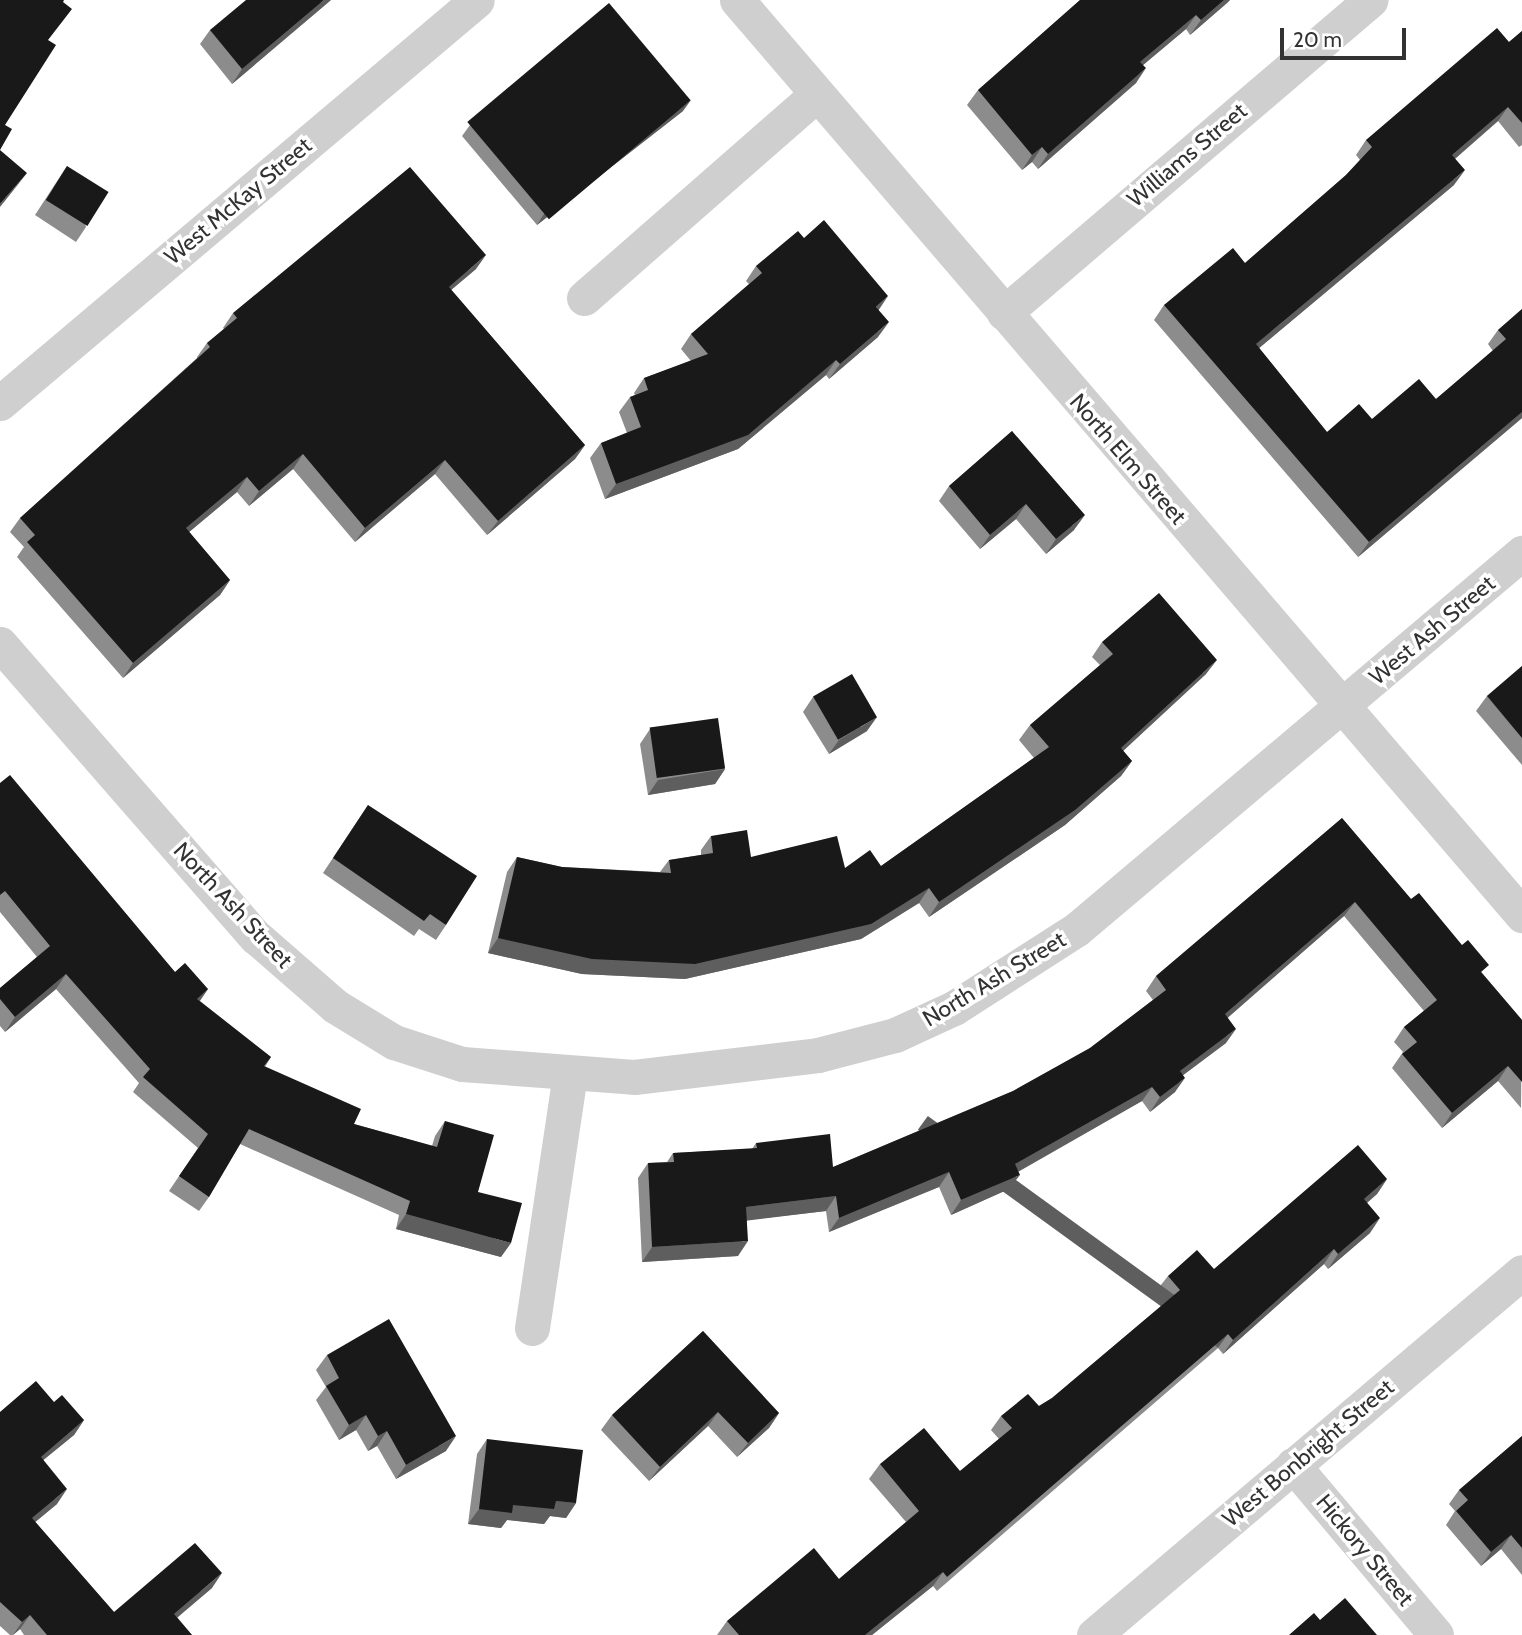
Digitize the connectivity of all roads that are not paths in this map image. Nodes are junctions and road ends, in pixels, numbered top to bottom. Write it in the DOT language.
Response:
graph roads {
  1 [pos="477,0"];
  2 [pos="737,0"];
  3 [pos="1371,0"];
  4 [pos="816,95"];
  5 [pos="584,298"];
  6 [pos="1004,313"];
  7 [pos="0,403"];
  8 [pos="1522,553"];
  9 [pos="0,644"];
  10 [pos="1342,706"];
  11 [pos="1522,915"];
  12 [pos="570,1074"];
  13 [pos="1522,1272"];
  14 [pos="532,1328"];
  15 [pos="1293,1465"];
  16 [pos="1094,1635"];
  17 [pos="1436,1635"];
  1 -- 7 [label="street, West McKay Street"];
  2 -- 4 [label="street, North Elm Street"];
  3 -- 6 [label="street, Williams Street"];
  4 -- 5 [label="street"];
  4 -- 6 [label="street, North Elm Street"];
  6 -- 10 [label="street, North Elm Street"];
  8 -- 10 [label="street, West Ash Street"];
  9 -- 12 [label="street, North Ash Street"];
  10 -- 11 [label="street, North Elm Street"];
  10 -- 12 [label="street, North Ash Street"];
  12 -- 14 [label="street"];
  13 -- 15 [label="street, West Bonbright Street"];
  15 -- 16 [label="street, West Bonbright Street"];
  15 -- 17 [label="street, Hickory Street"];
}
